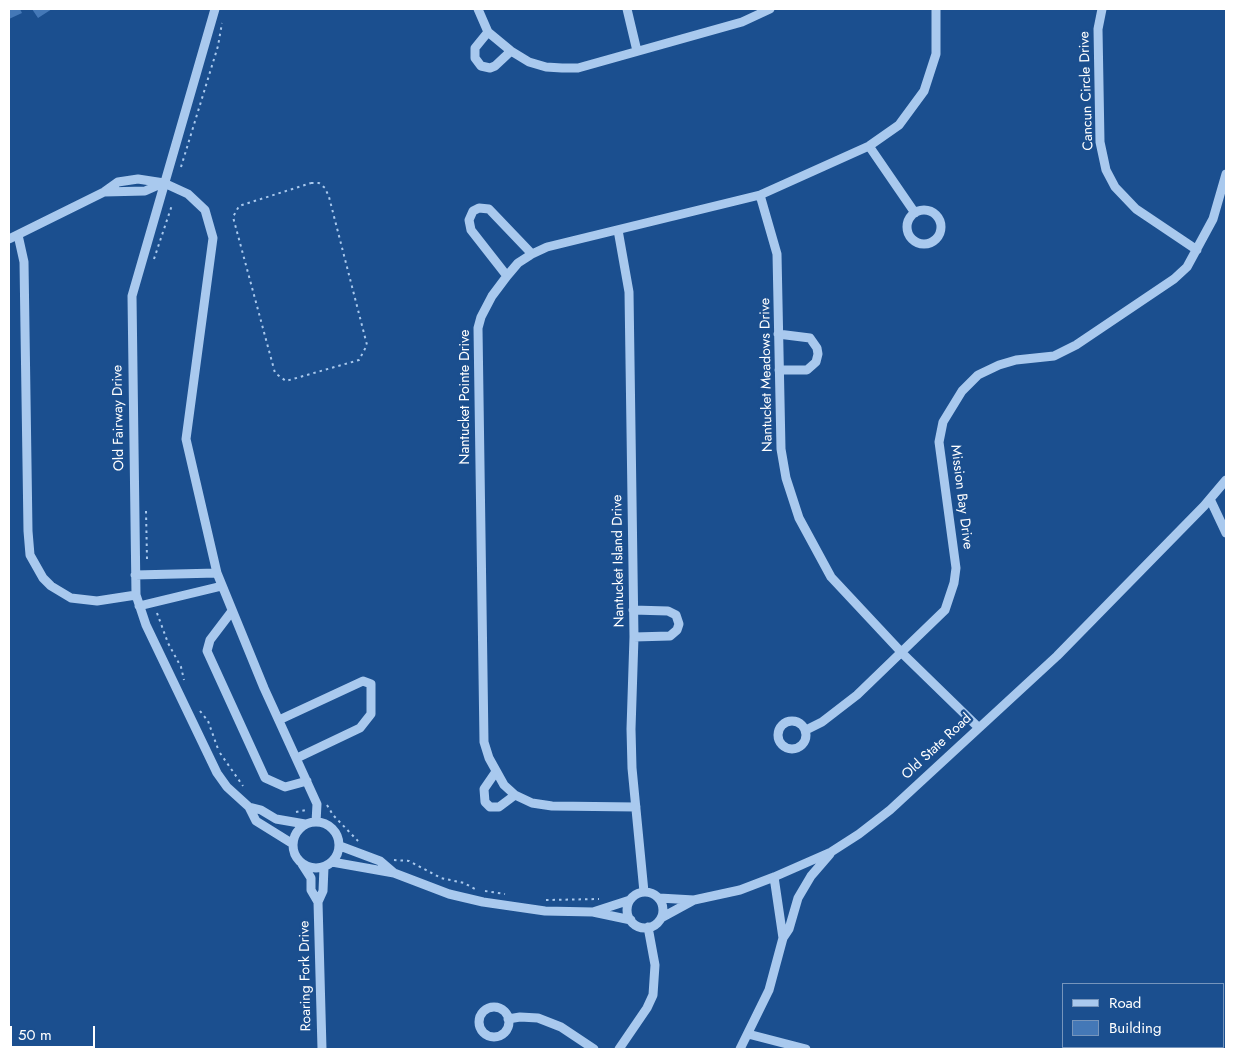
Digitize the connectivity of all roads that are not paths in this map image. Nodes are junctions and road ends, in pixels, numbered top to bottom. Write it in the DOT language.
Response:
graph roads {
  1 [pos="215,9"];
  2 [pos="478,9"];
  3 [pos="627,9"];
  4 [pos="770,9"];
  5 [pos="936,9"];
  6 [pos="1102,9"];
  7 [pos="488,32"];
  8 [pos="511,51"];
  9 [pos="637,51"];
  10 [pos="870,146"];
  11 [pos="1226,174"];
  12 [pos="164,183"];
  13 [pos="760,195"];
  14 [pos="915,213"];
  15 [pos="618,230"];
  16 [pos="18,235"];
  17 [pos="9,240"];
  18 [pos="1197,250"];
  19 [pos="532,254"];
  20 [pos="507,276"];
  21 [pos="778,334"];
  22 [pos="779,370"];
  23 [pos="1226,480"];
  24 [pos="1210,499"];
  25 [pos="1226,534"];
  26 [pos="217,573"];
  27 [pos="135,575"];
  28 [pos="222,586"];
  29 [pos="136,595"];
  30 [pos="139,606"];
  31 [pos="232,610"];
  32 [pos="633,610"];
  33 [pos="634,637"];
  34 [pos="903,654"];
  35 [pos="279,720"];
  36 [pos="978,727"];
  37 [pos="806,730"];
  38 [pos="296,758"];
  39 [pos="495,773"];
  40 [pos="307,781"];
  41 [pos="515,796"];
  42 [pos="249,807"];
  43 [pos="636,807"];
  44 [pos="316,822"];
  45 [pos="305,824"];
  46 [pos="293,844"];
  47 [pos="340,846"];
  48 [pos="832,852"];
  49 [pos="302,863"];
  50 [pos="328,864"];
  51 [pos="394,873"];
  52 [pos="774,877"];
  53 [pos="644,892"];
  54 [pos="659,898"];
  55 [pos="630,900"];
  56 [pos="694,900"];
  57 [pos="318,902"];
  58 [pos="593,912"];
  59 [pos="661,918"];
  60 [pos="631,920"];
  61 [pos="648,927"];
  62 [pos="783,938"];
  63 [pos="508,1018"];
  64 [pos="748,1034"];
  65 [pos="322,1049"];
  66 [pos="594,1049"];
  67 [pos="619,1049"];
  68 [pos="740,1049"];
  69 [pos="806,1049"];
  1 -- 12 [label="street, Old Fairway Drive"];
  2 -- 7 [label="street"];
  3 -- 9 [label="street"];
  4 -- 9 [label="street"];
  5 -- 10 [label="street, Nantucket Pointe Drive"];
  6 -- 18 [label="street, Cancun Circle Drive"];
  7 -- 8 [label="street"];
  7 -- 8 [label="street"];
  8 -- 9 [label="street"];
  10 -- 13 [label="street, Nantucket Pointe Drive"];
  10 -- 14 [label="street"];
  11 -- 18 [label="street, Mission Bay Drive"];
  12 -- 16 [label="street"];
  12 -- 26 [label="street"];
  12 -- 27 [label="street, Old Fairway Drive"];
  13 -- 15 [label="street, Nantucket Pointe Drive"];
  13 -- 21 [label="street, Nantucket Meadows Drive"];
  15 -- 19 [label="street, Nantucket Pointe Drive"];
  15 -- 32 [label="street, Nantucket Island Drive"];
  16 -- 17 [label="street"];
  16 -- 29 [label="street"];
  18 -- 34 [label="street, Mission Bay Drive"];
  19 -- 20 [label="street, Nantucket Pointe Drive"];
  19 -- 20 [label="street"];
  20 -- 39 [label="street, Nantucket Pointe Drive"];
  21 -- 22 [label="street, Nantucket Meadows Drive"];
  21 -- 22 [label="street"];
  22 -- 34 [label="street, Nantucket Meadows Drive"];
  23 -- 24 [label="street, Old State Road"];
  24 -- 25 [label="street"];
  24 -- 36 [label="street, Old State Road"];
  26 -- 27 [label="street"];
  26 -- 28 [label="street"];
  27 -- 29 [label="street, Old Fairway Drive"];
  28 -- 30 [label="street"];
  28 -- 31 [label="street"];
  29 -- 30 [label="street, Old Fairway Drive"];
  30 -- 42 [label="street, Old Fairway Drive"];
  31 -- 35 [label="street"];
  31 -- 40 [label="street"];
  32 -- 33 [label="street, Nantucket Island Drive"];
  32 -- 33 [label="street"];
  33 -- 43 [label="street, Nantucket Island Drive"];
  34 -- 36 [label="street, Nantucket Meadows Drive"];
  34 -- 37 [label="street, Mission Bay Drive"];
  35 -- 38 [label="street"];
  35 -- 38 [label="street"];
  36 -- 48 [label="street, Old State Road"];
  38 -- 40 [label="street"];
  39 -- 41 [label="street, Nantucket Pointe Drive"];
  39 -- 41 [label="street"];
  40 -- 44 [label="street"];
  41 -- 43 [label="street"];
  42 -- 45 [label="street, Old Fairway Drive"];
  42 -- 46 [label="street, Old Fairway Drive"];
  43 -- 53 [label="street, Nantucket Island Drive"];
  44 -- 45 [label="street"];
  44 -- 47 [label="street"];
  45 -- 46 [label="street"];
  46 -- 49 [label="street"];
  47 -- 50 [label="street"];
  47 -- 51 [label="street"];
  48 -- 52 [label="street, Old State Road"];
  48 -- 62 [label="street"];
  49 -- 50 [label="street"];
  49 -- 57 [label="street, Roaring Fork Drive"];
  50 -- 51 [label="street"];
  50 -- 57 [label="street, Roaring Fork Drive"];
  51 -- 58 [label="street"];
  52 -- 56 [label="street"];
  52 -- 62 [label="street"];
  53 -- 54 [label="street"];
  53 -- 55 [label="street"];
  54 -- 56 [label="street"];
  54 -- 59 [label="street"];
  55 -- 58 [label="street"];
  55 -- 60 [label="street"];
  56 -- 59 [label="street"];
  57 -- 65 [label="street, Roaring Fork Drive"];
  58 -- 60 [label="street"];
  59 -- 61 [label="street"];
  60 -- 61 [label="street"];
  61 -- 67 [label="street"];
  62 -- 64 [label="street"];
  63 -- 66 [label="street"];
  64 -- 68 [label="street"];
  64 -- 69 [label="street"];
}
